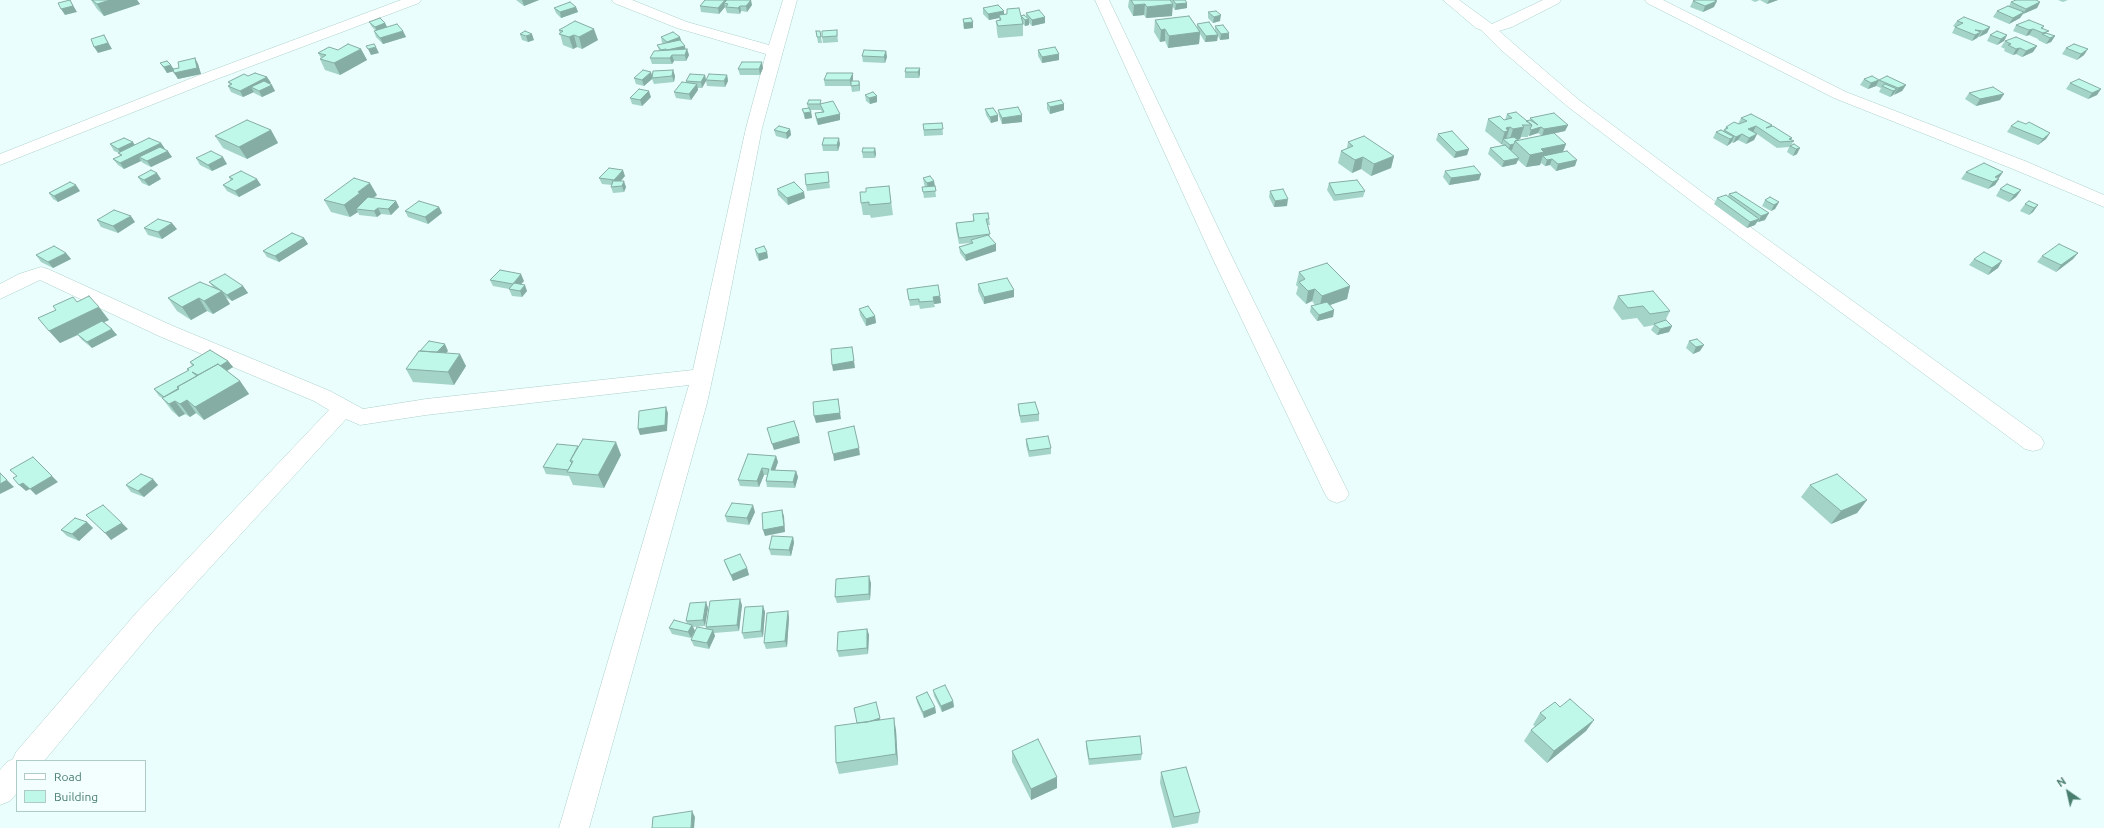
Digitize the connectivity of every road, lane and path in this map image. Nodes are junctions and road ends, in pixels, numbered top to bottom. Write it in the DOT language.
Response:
graph roads {
  1 [pos="414,0"];
  2 [pos="618,0"];
  3 [pos="790,0"];
  4 [pos="1102,0"];
  5 [pos="1450,0"];
  6 [pos="1554,0"];
  7 [pos="1652,0"];
  8 [pos="1486,28"];
  9 [pos="776,52"];
  10 [pos="0,160"];
  11 [pos="2104,202"];
  12 [pos="0,293"];
  13 [pos="702,376"];
  14 [pos="344,408"];
  15 [pos="2033,443"];
  16 [pos="1337,494"];
  17 [pos="27,760"];
  18 [pos="16,772"];
  19 [pos="0,791"];
  20 [pos="574,828"];
  1 -- 10 [label="street"];
  2 -- 9 [label="street"];
  3 -- 9 [label="street"];
  4 -- 16 [label="street"];
  5 -- 8 [label="street"];
  6 -- 8 [label="street"];
  7 -- 11 [label="street"];
  8 -- 15 [label="street"];
  9 -- 13 [label="street"];
  12 -- 14 [label="street"];
  13 -- 14 [label="street"];
  13 -- 20 [label="street"];
  14 -- 17 [label="street"];
  18 -- 19 [label="street"];
}
